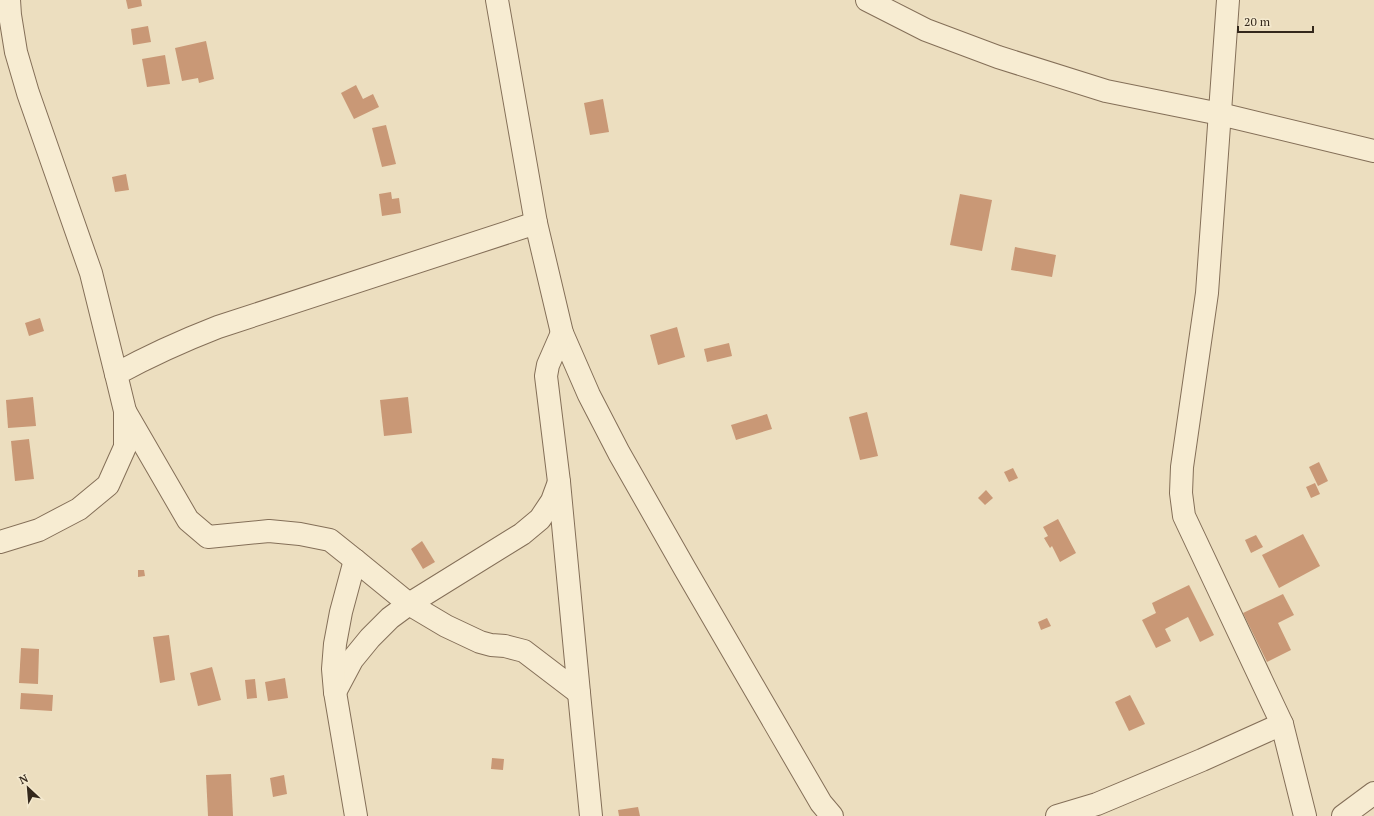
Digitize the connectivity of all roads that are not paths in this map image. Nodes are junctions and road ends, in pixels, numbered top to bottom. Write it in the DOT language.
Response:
graph roads {
  1 [pos="9,0"];
  2 [pos="497,0"];
  3 [pos="867,0"];
  4 [pos="1228,0"];
  5 [pos="1220,114"];
  6 [pos="1374,151"];
  7 [pos="536,223"];
  8 [pos="562,333"];
  9 [pos="116,374"];
  10 [pos="125,411"];
  11 [pos="559,482"];
  12 [pos="0,542"];
  13 [pos="355,560"];
  14 [pos="410,604"];
  15 [pos="335,692"];
  16 [pos="579,694"];
  17 [pos="1282,724"];
  18 [pos="1374,793"];
  19 [pos="1374,807"];
  20 [pos="356,816"];
  21 [pos="591,816"];
  22 [pos="832,816"];
  23 [pos="1056,816"];
  24 [pos="1305,816"];
  25 [pos="1343,816"];
  26 [pos="1346,816"];
  1 -- 9 [label="street"];
  2 -- 7 [label="street"];
  3 -- 5 [label="street"];
  4 -- 5 [label="street"];
  5 -- 6 [label="street"];
  5 -- 17 [label="street"];
  7 -- 8 [label="street"];
  7 -- 9 [label="street"];
  8 -- 11 [label="street"];
  8 -- 22 [label="street"];
  9 -- 10 [label="street"];
  10 -- 12 [label="street"];
  10 -- 13 [label="street"];
  11 -- 14 [label="street"];
  11 -- 16 [label="street"];
  13 -- 14 [label="street"];
  13 -- 15 [label="street"];
  14 -- 15 [label="street"];
  14 -- 16 [label="street"];
  15 -- 20 [label="street"];
  16 -- 21 [label="street"];
  17 -- 23 [label="street"];
  17 -- 24 [label="street"];
  18 -- 25 [label="street"];
  19 -- 26 [label="street"];
}
